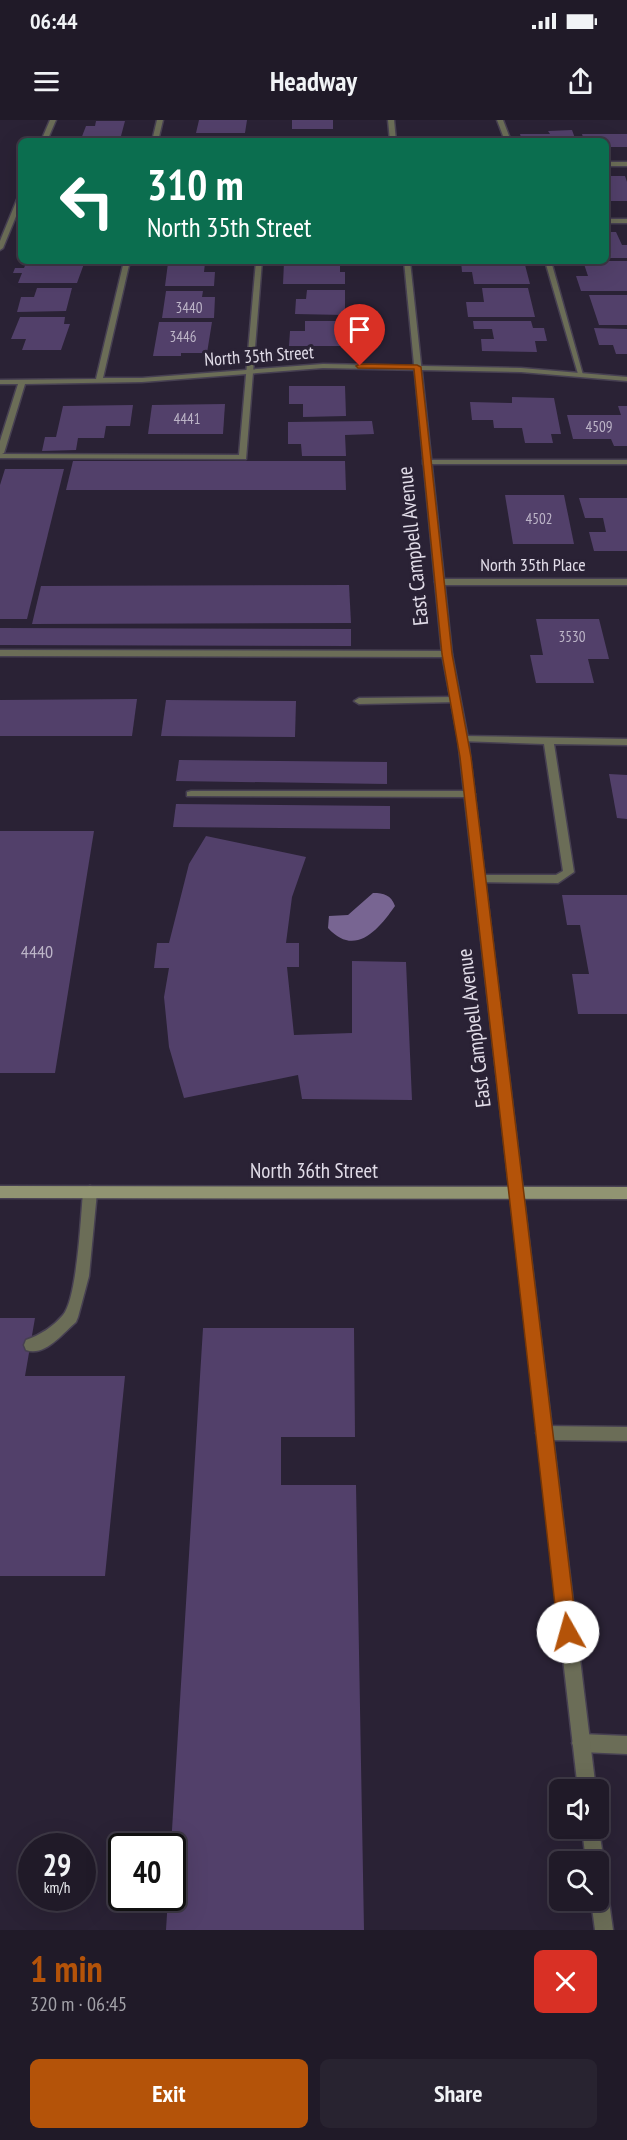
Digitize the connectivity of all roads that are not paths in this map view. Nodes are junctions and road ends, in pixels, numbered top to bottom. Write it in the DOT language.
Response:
graph roads {
  1 [pos="53,120"];
  2 [pos="160,120"];
  3 [pos="391,120"];
  4 [pos="500,120"];
  5 [pos="45,138"];
  6 [pos="156,138"];
  7 [pos="393,138"];
  8 [pos="507,138"];
  9 [pos="609,164"];
  10 [pos="627,164"];
  11 [pos="18,204"];
  12 [pos="627,220"];
  13 [pos="609,221"];
  14 [pos="0,248"];
  15 [pos="126,264"];
  16 [pos="259,264"];
  17 [pos="407,264"];
  18 [pos="549,264"];
  19 [pos="417,367"];
  20 [pos="249,371"];
  21 [pos="581,374"];
  22 [pos="627,379"];
  23 [pos="0,382"];
  24 [pos="22,382"];
  25 [pos="99,382"];
  26 [pos="0,455"];
  27 [pos="426,462"];
  28 [pos="627,462"];
  29 [pos="439,582"];
  30 [pos="627,582"];
  31 [pos="0,653"];
  32 [pos="447,654"];
  33 [pos="455,700"];
  34 [pos="359,701"];
  35 [pos="463,739"];
  36 [pos="548,740"];
  37 [pos="627,742"];
  38 [pos="191,794"];
  39 [pos="470,794"];
  40 [pos="480,879"];
  41 [pos="0,1192"];
  42 [pos="90,1192"];
  43 [pos="516,1192"];
  44 [pos="627,1192"];
  45 [pos="31,1345"];
  46 [pos="544,1433"];
  47 [pos="627,1434"];
  48 [pos="581,1743"];
  49 [pos="627,1745"];
  50 [pos="586,1779"];
  51 [pos="601,1911"];
  52 [pos="604,1930"];
  1 -- 5 [label="street"];
  2 -- 6 [label="street"];
  3 -- 7 [label="street"];
  4 -- 8 [label="street"];
  9 -- 10 [label="street"];
  11 -- 14 [label="street"];
  12 -- 13 [label="street"];
  15 -- 25 [label="street"];
  16 -- 20 [label="street"];
  17 -- 19 [label="street, East Campbell Avenue"];
  18 -- 21 [label="street"];
  19 -- 20 [label="street, North 35th Street"];
  19 -- 21 [label="street, North 35th Street"];
  19 -- 27 [label="street, East Campbell Avenue"];
  20 -- 25 [label="street, North 35th Street"];
  20 -- 26 [label="street"];
  21 -- 22 [label="street, North 35th Street"];
  23 -- 24 [label="street, North 35th Street"];
  24 -- 25 [label="street, North 35th Street"];
  24 -- 26 [label="street"];
  27 -- 28 [label="street"];
  27 -- 29 [label="street, East Campbell Avenue"];
  29 -- 30 [label="street, North 35th Place"];
  29 -- 32 [label="street, East Campbell Avenue"];
  31 -- 32 [label="street"];
  32 -- 33 [label="street, East Campbell Avenue"];
  33 -- 34 [label="street"];
  33 -- 35 [label="street, East Campbell Avenue"];
  35 -- 36 [label="street"];
  35 -- 39 [label="street, East Campbell Avenue"];
  36 -- 37 [label="street"];
  36 -- 40 [label="street"];
  38 -- 39 [label="street"];
  39 -- 40 [label="street, East Campbell Avenue"];
  40 -- 43 [label="street, East Campbell Avenue"];
  41 -- 42 [label="main road, North 36th Street"];
  42 -- 43 [label="main road, North 36th Street"];
  42 -- 45 [label="street"];
  43 -- 44 [label="main road, North 36th Street"];
  43 -- 46 [label="street, East Campbell Avenue"];
  46 -- 47 [label="street"];
  46 -- 48 [label="street, East Campbell Avenue"];
  48 -- 49 [label="street"];
  48 -- 50 [label="street, East Campbell Avenue"];
  51 -- 52 [label="street"];
}
